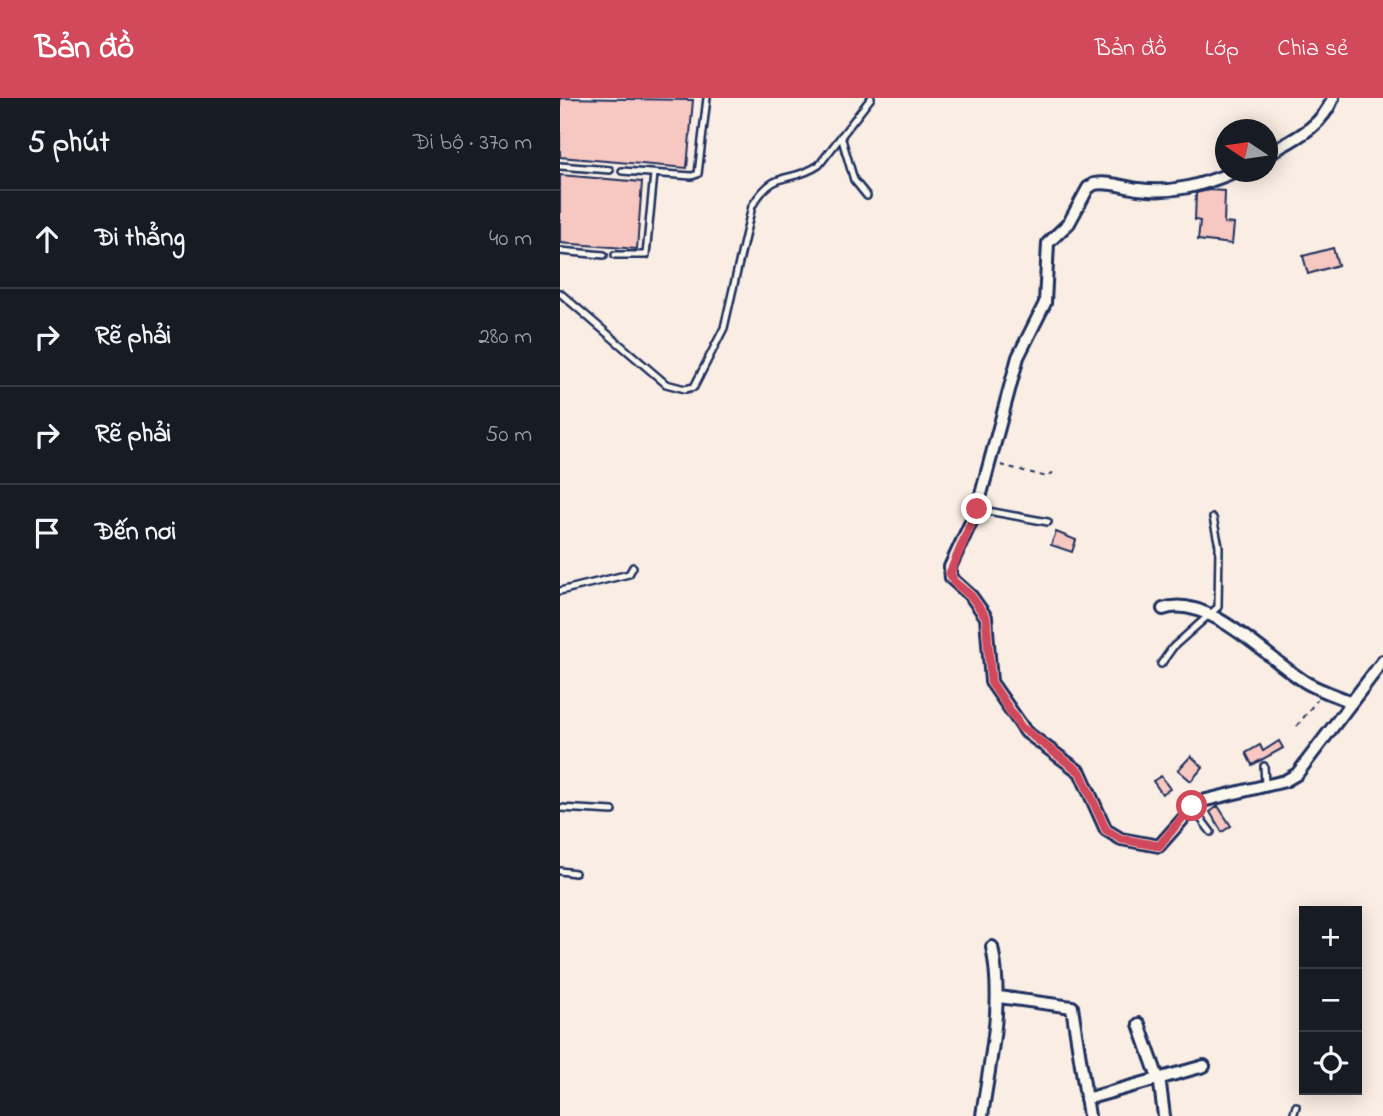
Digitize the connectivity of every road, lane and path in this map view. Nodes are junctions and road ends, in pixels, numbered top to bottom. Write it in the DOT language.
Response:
graph roads {
  1 [pos="707,98"];
  2 [pos="871,98"];
  3 [pos="1333,98"];
  4 [pos="841,136"];
  5 [pos="1278,148"];
  6 [pos="560,166"];
  7 [pos="610,170"];
  8 [pos="622,171"];
  9 [pos="654,174"];
  10 [pos="1215,180"];
  11 [pos="867,196"];
  12 [pos="560,251"];
  13 [pos="604,255"];
  14 [pos="615,256"];
  15 [pos="560,293"];
  16 [pos="990,462"];
  17 [pos="1054,472"];
  18 [pos="977,509"];
  19 [pos="1213,518"];
  20 [pos="1048,522"];
  21 [pos="633,567"];
  22 [pos="560,591"];
  23 [pos="1163,608"];
  24 [pos="1211,616"];
  25 [pos="1383,661"];
  26 [pos="1161,664"];
  27 [pos="1324,690"];
  28 [pos="1352,702"];
  29 [pos="1297,726"];
  30 [pos="1264,766"];
  31 [pos="1265,784"];
  32 [pos="1192,806"];
  33 [pos="560,808"];
  34 [pos="613,811"];
  35 [pos="1211,832"];
  36 [pos="560,871"];
  37 [pos="575,873"];
  38 [pos="992,947"];
  39 [pos="999,998"];
  40 [pos="1139,1024"];
  41 [pos="1204,1066"];
  42 [pos="1158,1080"];
  43 [pos="1087,1099"];
  44 [pos="1296,1106"];
  45 [pos="982,1116"];
  46 [pos="1089,1116"];
  47 [pos="1164,1116"];
  48 [pos="1293,1116"];
  1 -- 9 [label="lane"];
  2 -- 4 [label="lane"];
  3 -- 5 [label="street"];
  4 -- 11 [label="lane"];
  4 -- 15 [label="lane"];
  6 -- 7 [label="lane"];
  8 -- 9 [label="lane"];
  9 -- 14 [label="lane"];
  10 -- 16 [label="street"];
  12 -- 13 [label="lane"];
  16 -- 17 [label="path"];
  16 -- 18 [label="street"];
  18 -- 20 [label="lane"];
  18 -- 32 [label="street"];
  19 -- 24 [label="lane"];
  21 -- 22 [label="lane"];
  23 -- 24 [label="street"];
  24 -- 26 [label="lane"];
  24 -- 27 [label="street"];
  25 -- 28 [label="street"];
  27 -- 28 [label="street"];
  27 -- 29 [label="path"];
  28 -- 31 [label="street"];
  30 -- 31 [label="lane"];
  31 -- 32 [label="street"];
  32 -- 35 [label="lane"];
  33 -- 34 [label="lane"];
  36 -- 37 [label="lane"];
  38 -- 39 [label="street"];
  39 -- 43 [label="street"];
  39 -- 45 [label="street"];
  40 -- 42 [label="street"];
  41 -- 42 [label="street"];
  42 -- 43 [label="street"];
  42 -- 47 [label="street"];
  43 -- 46 [label="street"];
  44 -- 48 [label="lane"];
}
